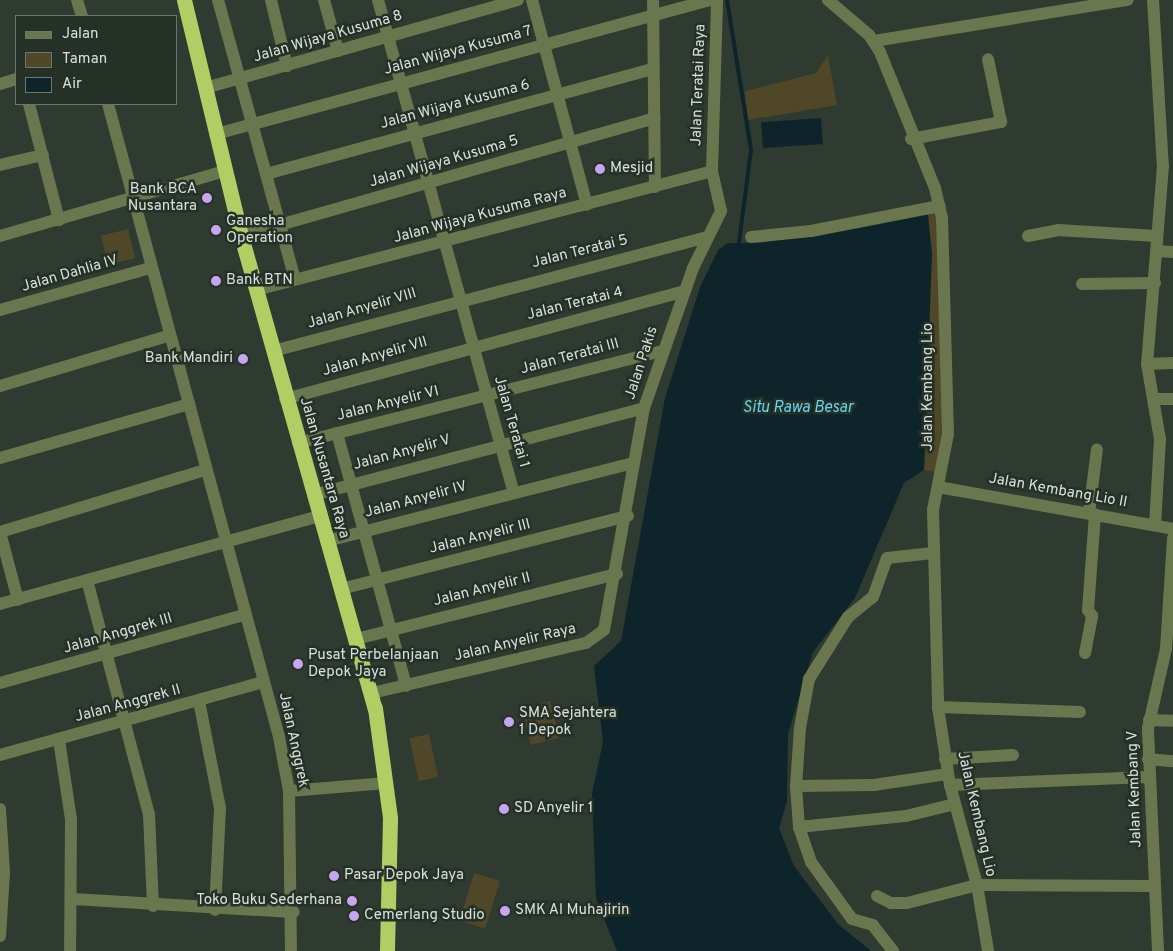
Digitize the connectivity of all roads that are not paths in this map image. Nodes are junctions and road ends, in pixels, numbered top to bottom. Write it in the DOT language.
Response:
graph roads {
  1 [pos="77,0"];
  2 [pos="184,0"];
  3 [pos="218,0"];
  4 [pos="271,0"];
  5 [pos="324,0"];
  6 [pos="378,0"];
  7 [pos="518,0"];
  8 [pos="532,0"];
  9 [pos="653,0"];
  10 [pos="710,0"];
  11 [pos="717,0"];
  12 [pos="828,0"];
  13 [pos="1123,0"];
  14 [pos="1153,0"];
  15 [pos="654,14"];
  16 [pos="82,15"];
  17 [pos="386,37"];
  18 [pos="874,41"];
  19 [pos="545,44"];
  20 [pos="338,51"];
  21 [pos="988,59"];
  22 [pos="287,66"];
  23 [pos="653,69"];
  24 [pos="241,78"];
  25 [pos="15,79"];
  26 [pos="0,84"];
  27 [pos="399,84"];
  28 [pos="205,88"];
  29 [pos="559,94"];
  30 [pos="29,105"];
  31 [pos="108,105"];
  32 [pos="655,118"];
  33 [pos="253,124"];
  34 [pos="413,132"];
  35 [pos="216,134"];
  36 [pos="912,139"];
  37 [pos="572,142"];
  38 [pos="43,155"];
  39 [pos="0,165"];
  40 [pos="1168,165"];
  41 [pos="225,171"];
  42 [pos="712,171"];
  43 [pos="266,174"];
  44 [pos="426,184"];
  45 [pos="655,187"];
  46 [pos="133,197"];
  47 [pos="587,205"];
  48 [pos="940,206"];
  49 [pos="59,220"];
  50 [pos="280,225"];
  51 [pos="0,236"];
  52 [pos="241,236"];
  53 [pos="1028,236"];
  54 [pos="1157,236"];
  55 [pos="708,237"];
  56 [pos="751,238"];
  57 [pos="444,243"];
  58 [pos="1158,251"];
  59 [pos="1173,252"];
  60 [pos="150,268"];
  61 [pos="295,280"];
  62 [pos="1155,283"];
  63 [pos="1082,284"];
  64 [pos="256,290"];
  65 [pos="684,291"];
  66 [pos="460,299"];
  67 [pos="0,310"];
  68 [pos="168,336"];
  69 [pos="473,346"];
  70 [pos="273,351"];
  71 [pos="661,351"];
  72 [pos="1173,363"];
  73 [pos="1147,364"];
  74 [pos="0,386"];
  75 [pos="487,396"];
  76 [pos="285,399"];
  77 [pos="1153,399"];
  78 [pos="1173,399"];
  79 [pos="190,404"];
  80 [pos="644,408"];
  81 [pos="337,433"];
  82 [pos="298,443"];
  83 [pos="499,443"];
  84 [pos="1097,449"];
  85 [pos="0,458"];
  86 [pos="634,462"];
  87 [pos="206,470"];
  88 [pos="351,484"];
  89 [pos="938,487"];
  90 [pos="513,490"];
  91 [pos="313,494"];
  92 [pos="1092,513"];
  93 [pos="319,516"];
  94 [pos="628,516"];
  95 [pos="1155,525"];
  96 [pos="1173,530"];
  97 [pos="365,531"];
  98 [pos="0,532"];
  99 [pos="1173,538"];
  100 [pos="327,541"];
  101 [pos="225,542"];
  102 [pos="933,553"];
  103 [pos="617,574"];
  104 [pos="87,580"];
  105 [pos="378,580"];
  106 [pos="341,589"];
  107 [pos="18,600"];
  108 [pos="0,604"];
  109 [pos="244,615"];
  110 [pos="391,630"];
  111 [pos="356,639"];
  112 [pos="1085,653"];
  113 [pos="107,656"];
  114 [pos="264,682"];
  115 [pos="0,683"];
  116 [pos="406,686"];
  117 [pos="372,693"];
  118 [pos="199,701"];
  119 [pos="938,707"];
  120 [pos="1080,712"];
  121 [pos="127,720"];
  122 [pos="1149,720"];
  123 [pos="1173,721"];
  124 [pos="59,740"];
  125 [pos="0,755"];
  126 [pos="1013,755"];
  127 [pos="945,759"];
  128 [pos="1148,759"];
  129 [pos="1173,761"];
  130 [pos="1149,777"];
  131 [pos="949,779"];
  132 [pos="387,782"];
  133 [pos="796,786"];
  134 [pos="289,791"];
  135 [pos="955,804"];
  136 [pos="0,809"];
  137 [pos="799,827"];
  138 [pos="976,885"];
  139 [pos="1154,886"];
  140 [pos="877,896"];
  141 [pos="72,900"];
  142 [pos="153,906"];
  143 [pos="1,909"];
  144 [pos="215,910"];
  145 [pos="294,912"];
  146 [pos="0,936"];
  147 [pos="70,951"];
  148 [pos="291,951"];
  149 [pos="388,951"];
  150 [pos="893,951"];
  151 [pos="988,951"];
  152 [pos="1158,951"];
  1 -- 16 [label="street"];
  2 -- 28 [label="highway, Jalan Nusantara Raya"];
  3 -- 24 [label="street"];
  4 -- 22 [label="street"];
  5 -- 20 [label="street"];
  6 -- 17 [label="street, Jalan Teratai 1"];
  7 -- 17 [label="street, Jalan Wijaya Kusuma 8"];
  8 -- 19 [label="street"];
  9 -- 15 [label="street"];
  10 -- 15 [label="street, Jalan Wijaya Kusuma 7"];
  11 -- 42 [label="street, Jalan Teratai Raya"];
  12 -- 18 [label="street, Jalan Kembang Lio"];
  13 -- 18 [label="street"];
  14 -- 40 [label="street"];
  15 -- 19 [label="street, Jalan Wijaya Kusuma 7"];
  15 -- 23 [label="street"];
  17 -- 20 [label="street, Jalan Wijaya Kusuma 8"];
  17 -- 27 [label="street, Jalan Teratai 1"];
  18 -- 36 [label="street, Jalan Kembang Lio"];
  19 -- 27 [label="street, Jalan Wijaya Kusuma 7"];
  19 -- 29 [label="street"];
  20 -- 22 [label="street, Jalan Wijaya Kusuma 8"];
  21 -- 36 [label="street"];
  22 -- 24 [label="street, Jalan Wijaya Kusuma 8"];
  23 -- 29 [label="street, Jalan Wijaya Kusuma 6"];
  23 -- 32 [label="street"];
  24 -- 28 [label="street, Jalan Wijaya Kusuma 8"];
  24 -- 33 [label="street"];
  25 -- 26 [label="street"];
  27 -- 33 [label="street, Jalan Wijaya Kusuma 7"];
  27 -- 34 [label="street, Jalan Teratai 1"];
  28 -- 35 [label="highway, Jalan Nusantara Raya"];
  29 -- 34 [label="street, Jalan Wijaya Kusuma 6"];
  29 -- 37 [label="street"];
  30 -- 38 [label="street"];
  31 -- 46 [label="street, Jalan Anggrek"];
  32 -- 37 [label="street, Jalan Wijaya Kusuma 5"];
  32 -- 45 [label="street"];
  33 -- 35 [label="street, Jalan Wijaya Kusuma 7"];
  33 -- 43 [label="street"];
  34 -- 43 [label="street, Jalan Wijaya Kusuma 6"];
  34 -- 44 [label="street, Jalan Teratai 1"];
  35 -- 41 [label="highway, Jalan Nusantara Raya"];
  36 -- 48 [label="street, Jalan Kembang Lio"];
  37 -- 44 [label="street, Jalan Wijaya Kusuma 5"];
  37 -- 47 [label="street"];
  38 -- 39 [label="street"];
  38 -- 49 [label="street"];
  40 -- 54 [label="street"];
  41 -- 46 [label="street"];
  41 -- 52 [label="highway, Jalan Nusantara Raya"];
  42 -- 45 [label="street, Jalan Wijaya Kusuma Raya"];
  42 -- 55 [label="street, Jalan Pakis"];
  43 -- 50 [label="street"];
  44 -- 50 [label="street, Jalan Wijaya Kusuma 5"];
  44 -- 57 [label="street, Jalan Teratai 1"];
  45 -- 47 [label="street, Jalan Wijaya Kusuma Raya"];
  46 -- 49 [label="street"];
  46 -- 60 [label="street, Jalan Anggrek"];
  47 -- 57 [label="street, Jalan Wijaya Kusuma Raya"];
  48 -- 56 [label="street"];
  48 -- 89 [label="street, Jalan Kembang Lio"];
  49 -- 51 [label="street"];
  50 -- 52 [label="street, Jalan Wijaya Kusuma 5"];
  50 -- 61 [label="street"];
  52 -- 64 [label="highway, Jalan Nusantara Raya"];
  53 -- 54 [label="street"];
  54 -- 58 [label="street"];
  55 -- 65 [label="street, Jalan Pakis"];
  55 -- 66 [label="street, Jalan Teratai 5"];
  57 -- 61 [label="street, Jalan Wijaya Kusuma Raya"];
  57 -- 66 [label="street, Jalan Teratai 1"];
  58 -- 59 [label="street"];
  58 -- 62 [label="street"];
  60 -- 67 [label="street, Jalan Dahlia IV"];
  60 -- 68 [label="street, Jalan Anggrek"];
  61 -- 64 [label="street, Jalan Wijaya Kusuma Raya"];
  62 -- 63 [label="street"];
  62 -- 73 [label="street"];
  64 -- 70 [label="highway, Jalan Nusantara Raya"];
  65 -- 69 [label="street, Jalan Teratai 4"];
  65 -- 71 [label="street, Jalan Pakis"];
  66 -- 69 [label="street, Jalan Teratai 1"];
  66 -- 70 [label="street, Jalan Anyelir VIII"];
  68 -- 74 [label="street"];
  68 -- 79 [label="street, Jalan Anggrek"];
  69 -- 75 [label="street, Jalan Teratai 1"];
  69 -- 76 [label="street, Jalan Anyelir VII"];
  70 -- 76 [label="highway, Jalan Nusantara Raya"];
  71 -- 75 [label="street, Jalan Teratai III"];
  71 -- 80 [label="street, Jalan Pakis"];
  72 -- 73 [label="street"];
  73 -- 77 [label="street"];
  75 -- 81 [label="street, Jalan Anyelir VI"];
  75 -- 83 [label="street, Jalan Teratai 1"];
  76 -- 82 [label="highway, Jalan Nusantara Raya"];
  77 -- 78 [label="street"];
  77 -- 95 [label="street"];
  79 -- 85 [label="street"];
  79 -- 87 [label="street, Jalan Anggrek"];
  80 -- 83 [label="street, Jalan Anyelir V"];
  80 -- 86 [label="street, Jalan Pakis"];
  81 -- 82 [label="street, Jalan Anyelir VI"];
  81 -- 88 [label="street"];
  82 -- 91 [label="highway, Jalan Nusantara Raya"];
  83 -- 88 [label="street, Jalan Anyelir V"];
  83 -- 90 [label="street, Jalan Teratai 1"];
  84 -- 92 [label="street"];
  86 -- 90 [label="street, Jalan Teratai 1"];
  86 -- 94 [label="street, Jalan Pakis"];
  87 -- 98 [label="street"];
  87 -- 101 [label="street, Jalan Anggrek"];
  88 -- 91 [label="street, Jalan Anyelir V"];
  88 -- 97 [label="street"];
  89 -- 92 [label="street, Jalan Kembang Lio II"];
  89 -- 102 [label="street, Jalan Kembang Lio"];
  90 -- 97 [label="street, Jalan Anyelir IV"];
  91 -- 93 [label="highway, Jalan Nusantara Raya"];
  92 -- 95 [label="street, Jalan Kembang Lio II"];
  92 -- 112 [label="street"];
  93 -- 100 [label="highway, Jalan Nusantara Raya"];
  93 -- 101 [label="street"];
  94 -- 103 [label="street, Jalan Pakis"];
  94 -- 105 [label="street, Jalan Anyelir III"];
  95 -- 96 [label="street, Jalan Kembang Lio II"];
  97 -- 100 [label="street, Jalan Anyelir IV"];
  97 -- 105 [label="street"];
  98 -- 107 [label="street"];
  99 -- 122 [label="street, Jalan Kembang V"];
  100 -- 106 [label="highway, Jalan Nusantara Raya"];
  101 -- 104 [label="street"];
  101 -- 109 [label="street, Jalan Anggrek"];
  102 -- 119 [label="street, Jalan Kembang Lio"];
  102 -- 133 [label="street"];
  103 -- 110 [label="street, Jalan Anyelir II"];
  103 -- 116 [label="street, Jalan Anyelir Raya"];
  104 -- 107 [label="street"];
  104 -- 113 [label="street"];
  105 -- 106 [label="street, Jalan Anyelir III"];
  105 -- 110 [label="street"];
  106 -- 111 [label="highway, Jalan Nusantara Raya"];
  107 -- 108 [label="street"];
  109 -- 113 [label="street, Jalan Anggrek III"];
  109 -- 114 [label="street, Jalan Anggrek"];
  110 -- 111 [label="street, Jalan Anyelir II"];
  110 -- 116 [label="street"];
  111 -- 117 [label="highway, Jalan Nusantara Raya"];
  113 -- 115 [label="street, Jalan Anggrek III"];
  113 -- 121 [label="street"];
  114 -- 118 [label="street, Jalan Anggrek II"];
  114 -- 134 [label="street, Jalan Anggrek"];
  116 -- 117 [label="street, Jalan Anyelir Raya"];
  117 -- 132 [label="highway, Jalan Nusantara Raya"];
  118 -- 121 [label="street, Jalan Anggrek II"];
  118 -- 144 [label="street"];
  119 -- 120 [label="street"];
  119 -- 127 [label="street, Jalan Kembang Lio"];
  121 -- 124 [label="street, Jalan Anggrek II"];
  121 -- 142 [label="street"];
  122 -- 123 [label="street"];
  122 -- 128 [label="street, Jalan Kembang V"];
  124 -- 125 [label="street, Jalan Anggrek II"];
  124 -- 141 [label="street"];
  126 -- 127 [label="street"];
  127 -- 131 [label="street, Jalan Kembang Lio"];
  128 -- 129 [label="street"];
  128 -- 130 [label="street, Jalan Kembang V"];
  130 -- 131 [label="street"];
  130 -- 139 [label="street, Jalan Kembang V"];
  131 -- 133 [label="street"];
  131 -- 135 [label="street, Jalan Kembang Lio"];
  132 -- 134 [label="street"];
  132 -- 149 [label="highway, Jalan Nusantara Raya"];
  133 -- 137 [label="street"];
  134 -- 145 [label="street, Jalan Anggrek"];
  135 -- 137 [label="street"];
  135 -- 138 [label="street, Jalan Kembang Lio"];
  136 -- 143 [label="street"];
  137 -- 150 [label="street"];
  138 -- 139 [label="street"];
  138 -- 140 [label="street"];
  138 -- 151 [label="street, Jalan Kembang Lio"];
  139 -- 152 [label="street, Jalan Kembang V"];
  141 -- 142 [label="street"];
  141 -- 147 [label="street"];
  142 -- 144 [label="street"];
  143 -- 146 [label="street"];
  144 -- 145 [label="street"];
  145 -- 148 [label="street, Jalan Anggrek"];
}
